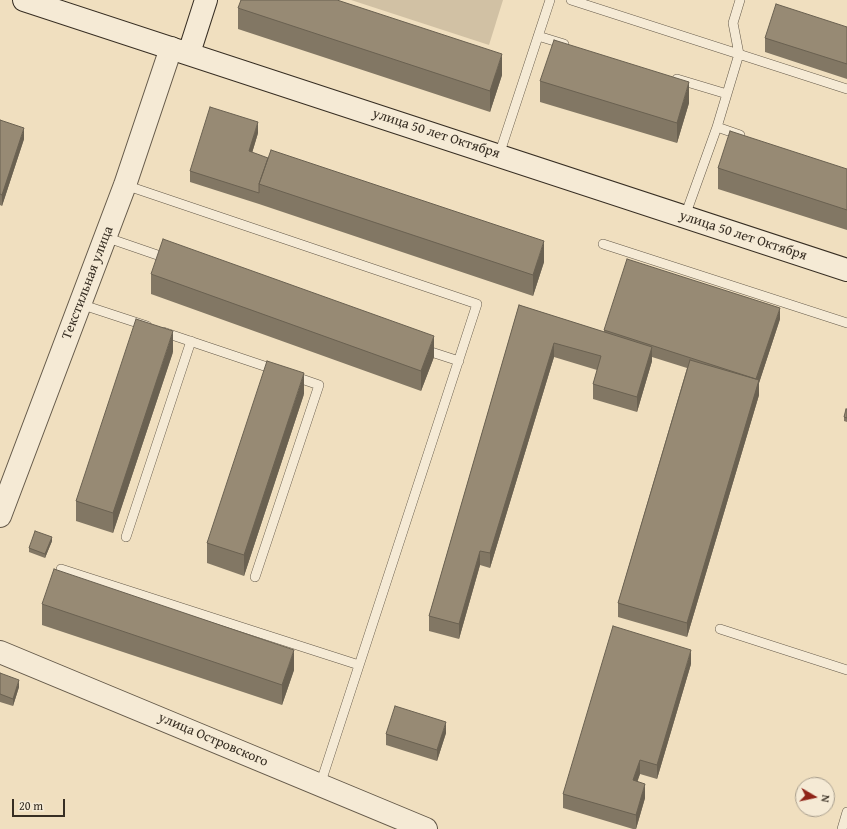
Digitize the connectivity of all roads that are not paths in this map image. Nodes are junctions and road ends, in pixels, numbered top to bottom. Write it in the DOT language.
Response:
graph roads {
  1 [pos="24,0"];
  2 [pos="206,0"];
  3 [pos="550,0"];
  4 [pos="571,0"];
  5 [pos="740,0"];
  6 [pos="538,36"];
  7 [pos="576,47"];
  8 [pos="180,51"];
  9 [pos="739,54"];
  10 [pos="667,76"];
  11 [pos="847,89"];
  12 [pos="727,94"];
  13 [pos="717,127"];
  14 [pos="746,137"];
  15 [pos="499,155"];
  16 [pos="125,185"];
  17 [pos="685,216"];
  18 [pos="105,237"];
  19 [pos="604,244"];
  20 [pos="180,263"];
  21 [pos="847,270"];
  22 [pos="80,304"];
  23 [pos="847,323"];
  24 [pos="191,341"];
  25 [pos="414,346"];
  26 [pos="459,362"];
  27 [pos="0,516"];
  28 [pos="126,537"];
  29 [pos="61,569"];
  30 [pos="255,577"];
  31 [pos="720,629"];
  32 [pos="0,652"];
  33 [pos="359,665"];
  34 [pos="847,670"];
  35 [pos="320,785"];
  36 [pos="847,812"];
  37 [pos="426,829"];
  38 [pos="842,829"];
  1 -- 8 [label="street, улица 50 лет Октября"];
  2 -- 8 [label="street, Текстильная улица"];
  3 -- 6 [label="lane"];
  4 -- 9 [label="lane"];
  5 -- 9 [label="lane"];
  6 -- 7 [label="lane"];
  6 -- 15 [label="lane"];
  8 -- 15 [label="street, улица 50 лет Октября"];
  8 -- 16 [label="street, Текстильная улица"];
  9 -- 11 [label="lane"];
  9 -- 12 [label="lane"];
  10 -- 12 [label="lane"];
  12 -- 13 [label="lane"];
  13 -- 14 [label="lane"];
  13 -- 17 [label="lane"];
  15 -- 17 [label="street, улица 50 лет Октября"];
  16 -- 18 [label="street, Текстильная улица"];
  16 -- 26 [label="lane"];
  17 -- 21 [label="street, улица 50 лет Октября"];
  18 -- 20 [label="lane"];
  18 -- 22 [label="street, Текстильная улица"];
  19 -- 23 [label="lane"];
  22 -- 24 [label="lane"];
  22 -- 27 [label="street, Текстильная улица"];
  24 -- 28 [label="lane"];
  24 -- 30 [label="lane"];
  25 -- 26 [label="lane"];
  26 -- 33 [label="lane"];
  29 -- 33 [label="lane"];
  31 -- 34 [label="lane"];
  32 -- 35 [label="street, улица Островского"];
  33 -- 35 [label="lane"];
  35 -- 37 [label="street, улица Островского"];
  36 -- 38 [label="lane"];
}
